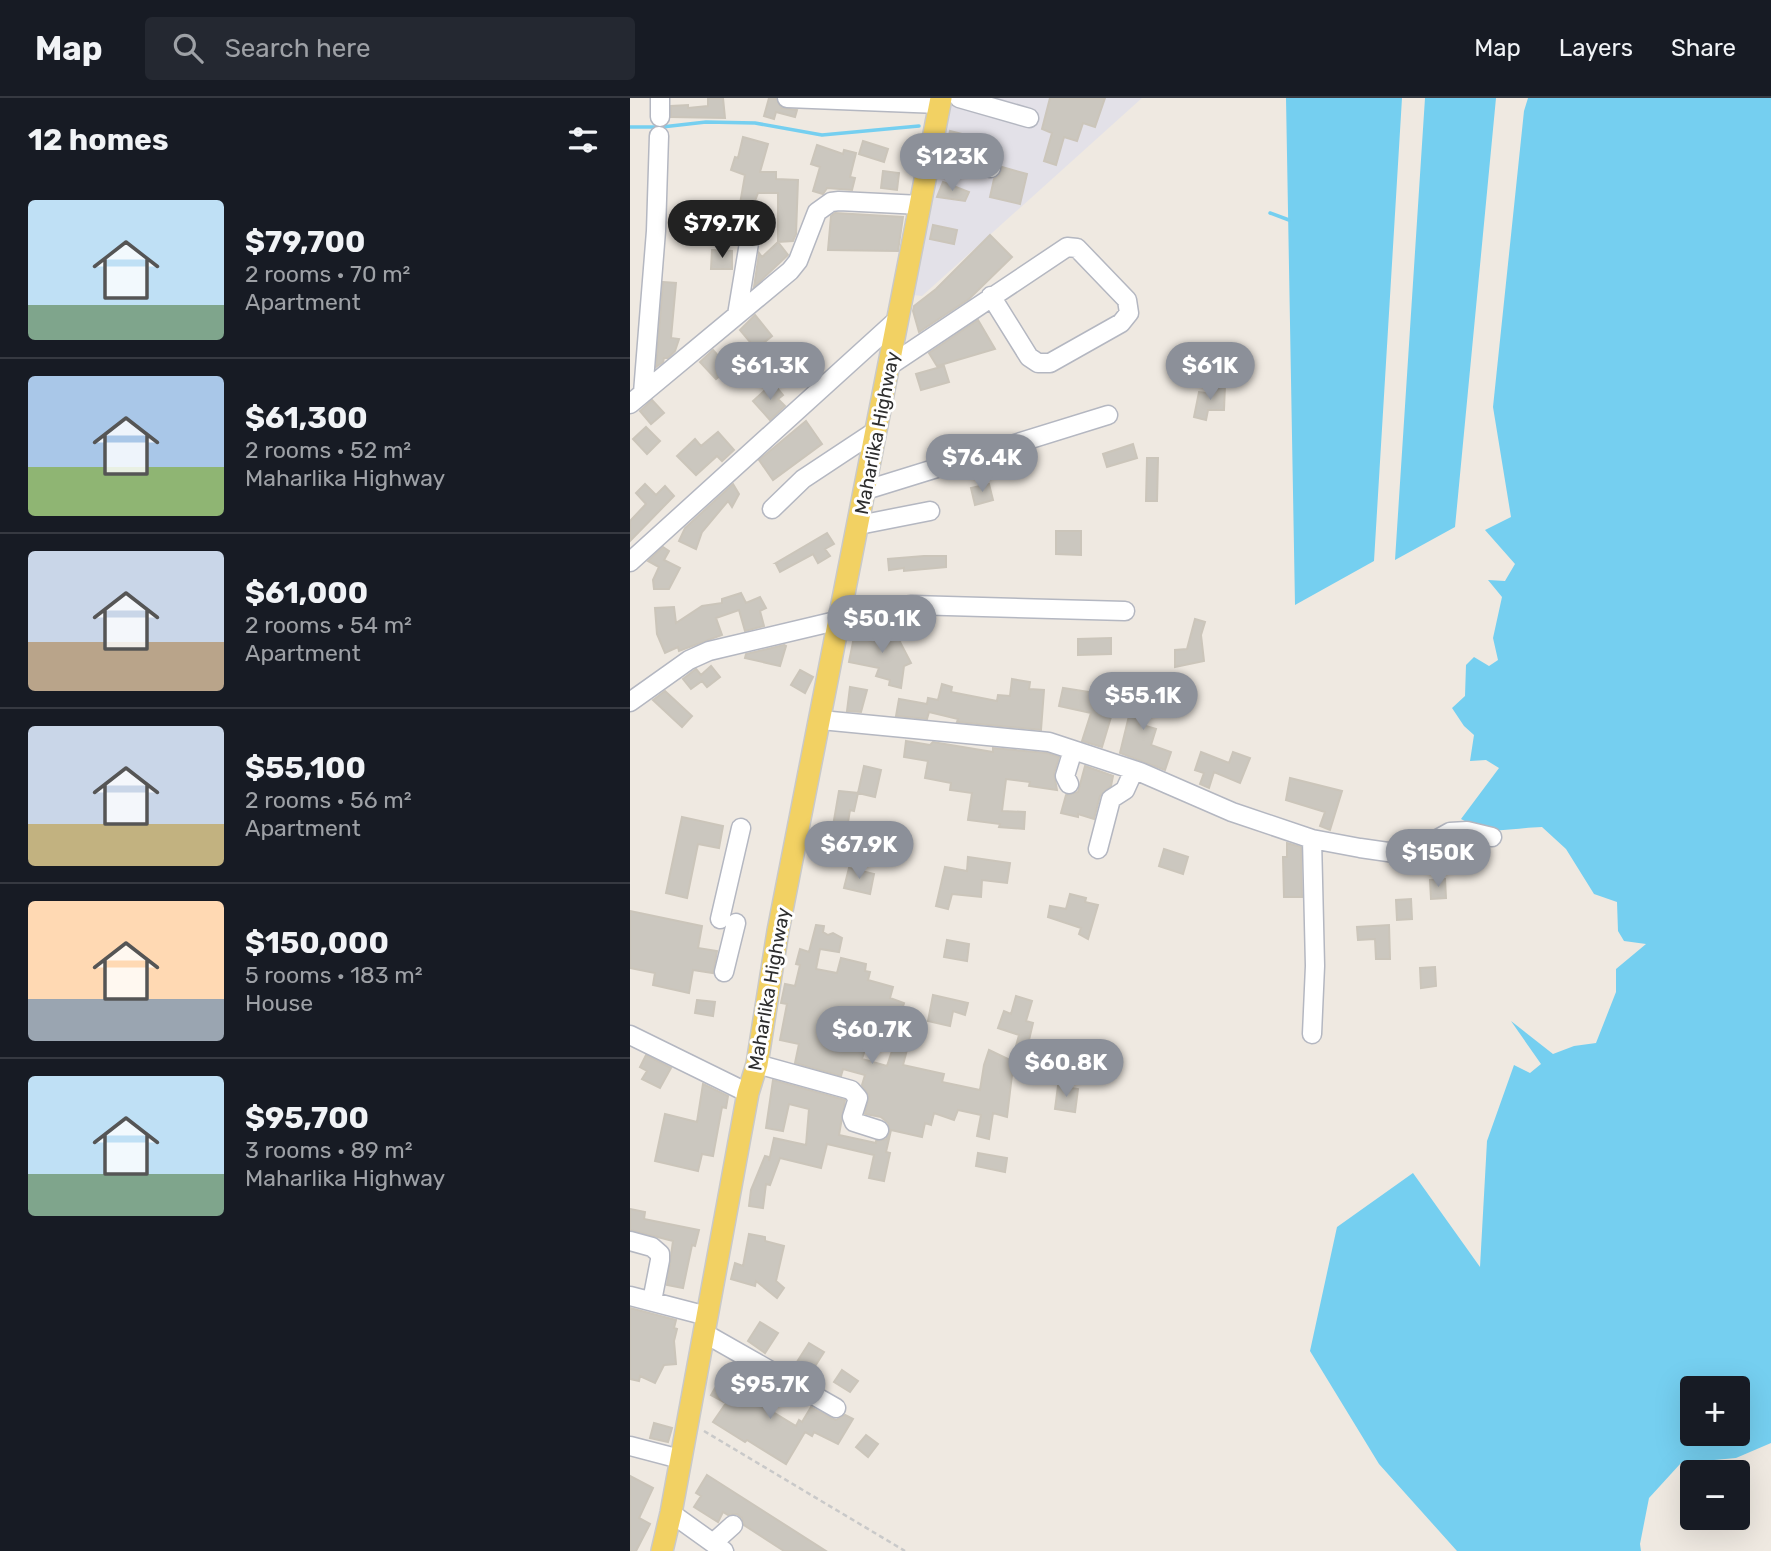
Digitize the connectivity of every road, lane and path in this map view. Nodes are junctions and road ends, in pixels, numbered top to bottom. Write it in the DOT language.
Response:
graph roads {
  1 [pos="660,98"];
  2 [pos="787,98"];
  3 [pos="947,100"];
  4 [pos="660,117"];
  5 [pos="1029,118"];
  6 [pos="659,136"];
  7 [pos="931,152"];
  8 [pos="990,168"];
  9 [pos="921,205"];
  10 [pos="751,231"];
  11 [pos="992,296"];
  12 [pos="737,315"];
  13 [pos="898,319"];
  14 [pos="889,366"];
  15 [pos="637,399"];
  16 [pos="1108,415"];
  17 [pos="877,430"];
  18 [pos="866,490"];
  19 [pos="772,509"];
  20 [pos="930,511"];
  21 [pos="859,525"];
  22 [pos="630,562"];
  23 [pos="1125,611"];
  24 [pos="841,617"];
  25 [pos="630,702"];
  26 [pos="821,720"];
  27 [pos="1073,750"];
  28 [pos="1134,770"];
  29 [pos="1069,784"];
  30 [pos="741,828"];
  31 [pos="1492,837"];
  32 [pos="1312,839"];
  33 [pos="1098,849"];
  34 [pos="724,972"];
  35 [pos="1312,1034"];
  36 [pos="630,1035"];
  37 [pos="757,1064"];
  38 [pos="748,1093"];
  39 [pos="879,1130"];
  40 [pos="630,1241"];
  41 [pos="630,1296"];
  42 [pos="652,1301"];
  43 [pos="705,1325"];
  44 [pos="836,1408"];
  45 [pos="687,1421"];
  46 [pos="630,1446"];
  47 [pos="680,1460"];
  48 [pos="671,1513"];
  49 [pos="733,1525"];
  50 [pos="718,1547"];
  51 [pos="665,1549"];
  52 [pos="905,1551"];
  1 -- 4 [label="street"];
  2 -- 3 [label="street"];
  3 -- 5 [label="street"];
  3 -- 7 [label="main road, Maharlika Highway"];
  6 -- 15 [label="street"];
  7 -- 8 [label="street"];
  7 -- 9 [label="main road, Maharlika Highway"];
  9 -- 12 [label="street"];
  9 -- 13 [label="main road, Maharlika Highway"];
  10 -- 12 [label="street"];
  11 -- 11 [label="street"];
  11 -- 14 [label="street"];
  12 -- 15 [label="street"];
  13 -- 14 [label="main road, Maharlika Highway"];
  13 -- 22 [label="street"];
  14 -- 17 [label="main road, Maharlika Highway"];
  16 -- 18 [label="street"];
  17 -- 18 [label="main road, Maharlika Highway"];
  17 -- 19 [label="street"];
  18 -- 21 [label="main road, Maharlika Highway"];
  20 -- 21 [label="street"];
  21 -- 24 [label="main road, Maharlika Highway"];
  23 -- 24 [label="street"];
  24 -- 25 [label="street"];
  24 -- 26 [label="main road, Maharlika Highway"];
  26 -- 27 [label="street"];
  26 -- 37 [label="main road, Maharlika Highway"];
  27 -- 28 [label="street"];
  27 -- 29 [label="street"];
  28 -- 32 [label="street"];
  28 -- 33 [label="street"];
  30 -- 34 [label="street"];
  31 -- 32 [label="street"];
  32 -- 35 [label="street"];
  36 -- 38 [label="street"];
  37 -- 38 [label="main road, Maharlika Highway"];
  37 -- 39 [label="street"];
  38 -- 43 [label="main road, Maharlika Highway"];
  40 -- 42 [label="street"];
  41 -- 42 [label="street"];
  42 -- 43 [label="street"];
  43 -- 44 [label="street"];
  43 -- 45 [label="main road, Maharlika Highway"];
  45 -- 47 [label="main road, Maharlika Highway"];
  45 -- 52 [label="path"];
  46 -- 47 [label="street"];
  47 -- 48 [label="main road, Maharlika Highway"];
  48 -- 50 [label="street"];
  48 -- 51 [label="main road, Maharlika Highway"];
  49 -- 50 [label="street"];
}
